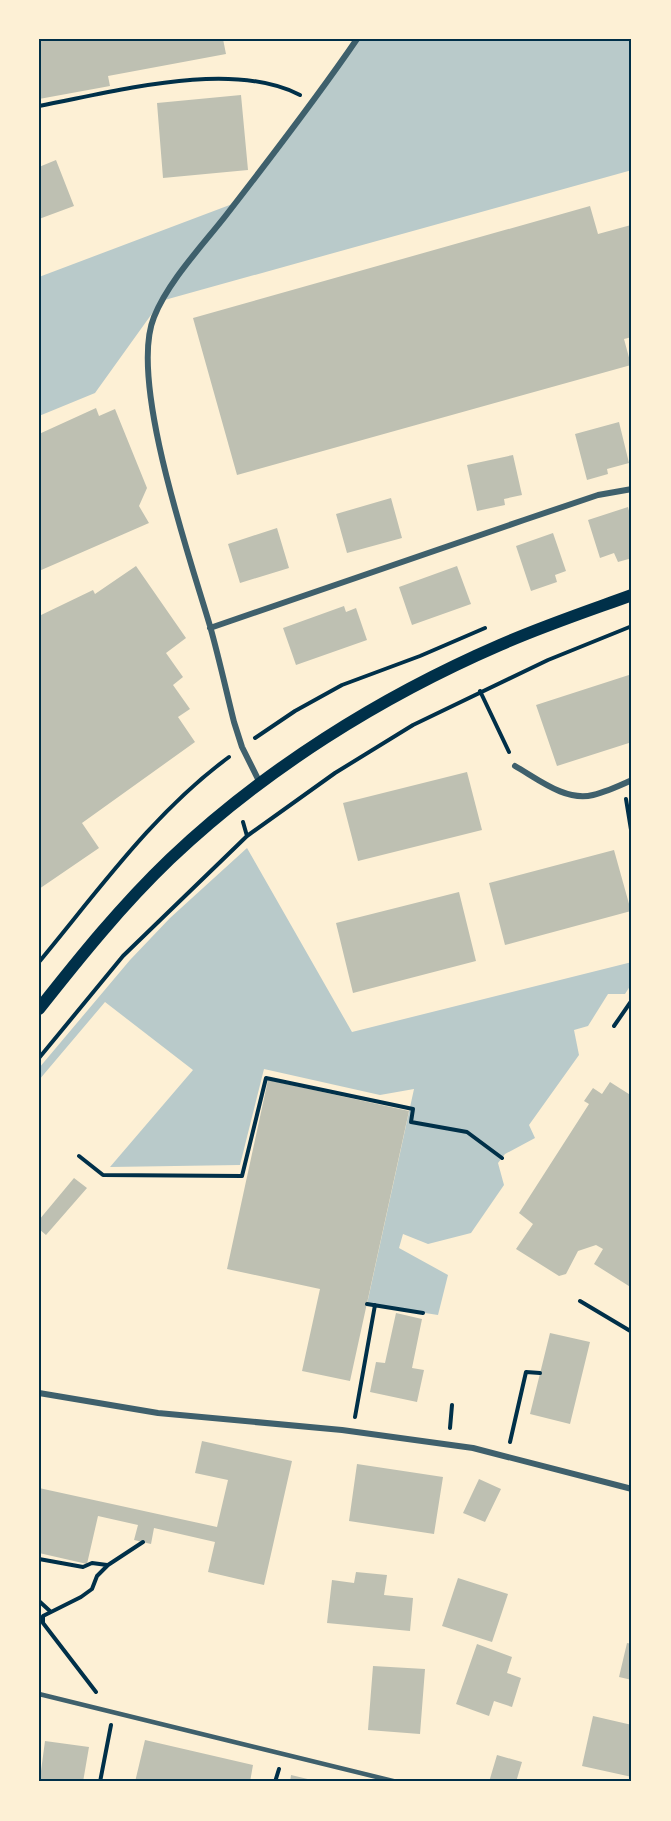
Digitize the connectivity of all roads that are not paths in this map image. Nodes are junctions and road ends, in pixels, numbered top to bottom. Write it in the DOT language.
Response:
graph roads {
  1 [pos="357,39"];
  2 [pos="632,489"];
  3 [pos="632,595"];
  4 [pos="210,628"];
  5 [pos="515,766"];
  6 [pos="632,780"];
  7 [pos="261,783"];
  8 [pos="39,1010"];
  9 [pos="39,1393"];
  10 [pos="632,1490"];
  11 [pos="39,1694"];
  12 [pos="398,1782"];
  1 -- 4 [label="street"];
  2 -- 4 [label="street"];
  3 -- 7 [label="main road"];
  4 -- 7 [label="street"];
  5 -- 6 [label="street"];
  7 -- 8 [label="main road"];
  9 -- 10 [label="street"];
  11 -- 12 [label="lane"];
}
